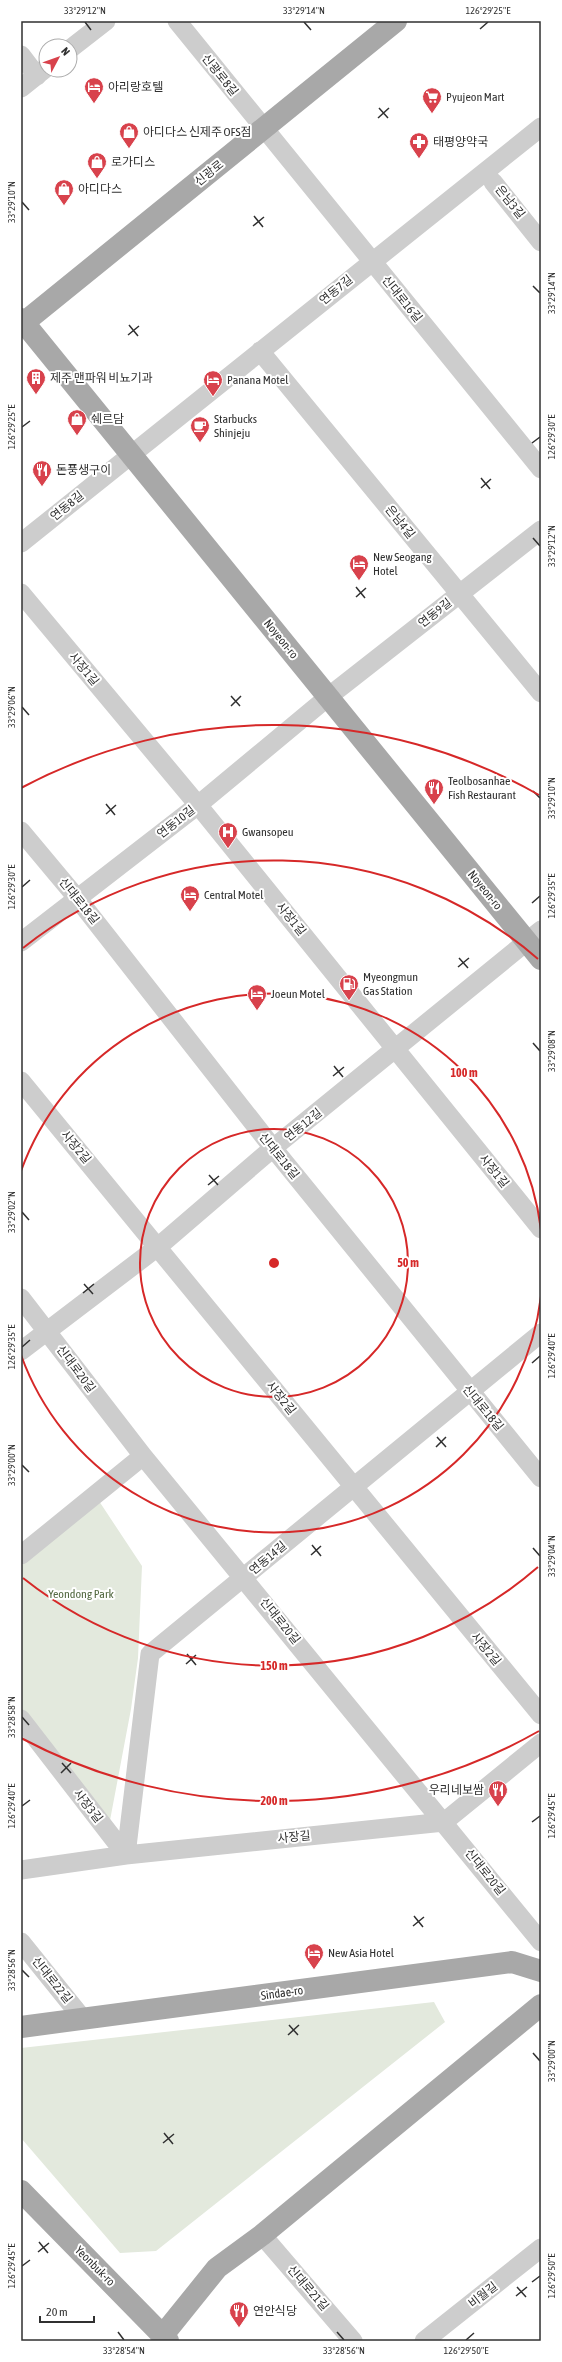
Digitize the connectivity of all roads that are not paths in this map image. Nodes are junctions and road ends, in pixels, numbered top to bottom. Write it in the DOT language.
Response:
graph roads {
  1 [pos="106,21"];
  2 [pos="177,21"];
  3 [pos="396,21"];
  4 [pos="78,43"];
  5 [pos="21,55"];
  6 [pos="38,69"];
  7 [pos="38,74"];
  8 [pos="21,88"];
  9 [pos="541,127"];
  10 [pos="264,128"];
  11 [pos="494,182"];
  12 [pos="541,242"];
  13 [pos="372,262"];
  14 [pos="22,322"];
  15 [pos="260,351"];
  16 [pos="131,454"];
  17 [pos="541,469"];
  18 [pos="541,530"];
  19 [pos="21,543"];
  20 [pos="21,593"];
  21 [pos="460,594"];
  22 [pos="541,693"];
  23 [pos="328,697"];
  24 [pos="198,805"];
  25 [pos="21,831"];
  26 [pos="77,898"];
  27 [pos="534,936"];
  28 [pos="21,942"];
  29 [pos="541,959"];
  30 [pos="397,1049"];
  31 [pos="21,1081"];
  32 [pos="273,1148"];
  33 [pos="541,1229"];
  34 [pos="159,1246"];
  35 [pos="21,1298"];
  36 [pos="47,1330"];
  37 [pos="541,1333"];
  38 [pos="21,1351"];
  39 [pos="468,1391"];
  40 [pos="143,1456"];
  41 [pos="541,1478"];
  42 [pos="352,1487"];
  43 [pos="21,1555"];
  44 [pos="244,1577"];
  45 [pos="541,1715"];
  46 [pos="21,1719"];
  47 [pos="541,1743"];
  48 [pos="444,1822"];
  49 [pos="126,1855"];
  50 [pos="21,1870"];
  51 [pos="21,1942"];
  52 [pos="541,1942"];
  53 [pos="541,1971"];
  54 [pos="541,2005"];
  55 [pos="83,2019"];
  56 [pos="21,2027"];
  57 [pos="21,2191"];
  58 [pos="262,2235"];
  59 [pos="541,2248"];
  60 [pos="164,2339"];
  61 [pos="353,2341"];
  62 [pos="424,2341"];
  1 -- 4 [label="street"];
  2 -- 10 [label="street, 신광로8길"];
  3 -- 10 [label="main road, 신광로"];
  5 -- 6 [label="street"];
  7 -- 8 [label="street"];
  9 -- 13 [label="street, 연동7길"];
  10 -- 13 [label="street, 신대로16길"];
  10 -- 14 [label="main road, 신광로"];
  11 -- 12 [label="street, 은남3길"];
  13 -- 15 [label="street, 연동7길"];
  13 -- 17 [label="street, 신대로16길"];
  14 -- 16 [label="main road, Noyeon-ro"];
  15 -- 16 [label="street, 연동7길"];
  15 -- 21 [label="street, 은남4길"];
  16 -- 19 [label="street, 연동8길"];
  16 -- 23 [label="main road, Noyeon-ro"];
  18 -- 21 [label="street, 연동9길"];
  20 -- 24 [label="street, 사장1길"];
  21 -- 22 [label="street, 은남4길"];
  21 -- 23 [label="street, 연동9길"];
  23 -- 24 [label="street, 연동10길"];
  23 -- 27 [label="main road, Noyeon-ro"];
  24 -- 26 [label="street, 연동10길"];
  24 -- 30 [label="street, 사장1길"];
  25 -- 26 [label="street, 신대로18길"];
  26 -- 28 [label="street, 연동10길"];
  26 -- 32 [label="street, 신대로18길"];
  27 -- 29 [label="main road, Noyeon-ro"];
  27 -- 30 [label="street, 연동12길"];
  30 -- 32 [label="street, 연동12길"];
  30 -- 33 [label="street, 사장1길"];
  31 -- 34 [label="street, 사장2길"];
  32 -- 34 [label="street, 연동12길"];
  32 -- 39 [label="street, 신대로18길"];
  34 -- 36 [label="street, 연동12길"];
  34 -- 42 [label="street, 사장2길"];
  35 -- 36 [label="street, 신대로20길"];
  36 -- 38 [label="street, 연동12길"];
  36 -- 40 [label="street, 신대로20길"];
  37 -- 39 [label="street, 연동14길"];
  39 -- 41 [label="street, 신대로18길"];
  39 -- 42 [label="street, 연동14길"];
  40 -- 43 [label="street"];
  40 -- 44 [label="street, 신대로20길"];
  42 -- 44 [label="street, 연동14길"];
  42 -- 45 [label="street, 사장2길"];
  44 -- 48 [label="street, 신대로20길"];
  44 -- 49 [label="street, 연동14길"];
  46 -- 49 [label="street, 사장3길"];
  47 -- 48 [label="street"];
  48 -- 49 [label="street, 사장길"];
  48 -- 52 [label="street, 신대로20길"];
  49 -- 50 [label="street, 사장길"];
  51 -- 55 [label="street, 신대로22길"];
  53 -- 55 [label="main road, Sindae-ro"];
  54 -- 58 [label="main road"];
  55 -- 56 [label="main road, Sindae-ro"];
  57 -- 60 [label="main road, Yeonbuk-ro"];
  58 -- 60 [label="main road"];
  58 -- 61 [label="street, 신대로21길"];
  59 -- 62 [label="street, 비월길"];
}
